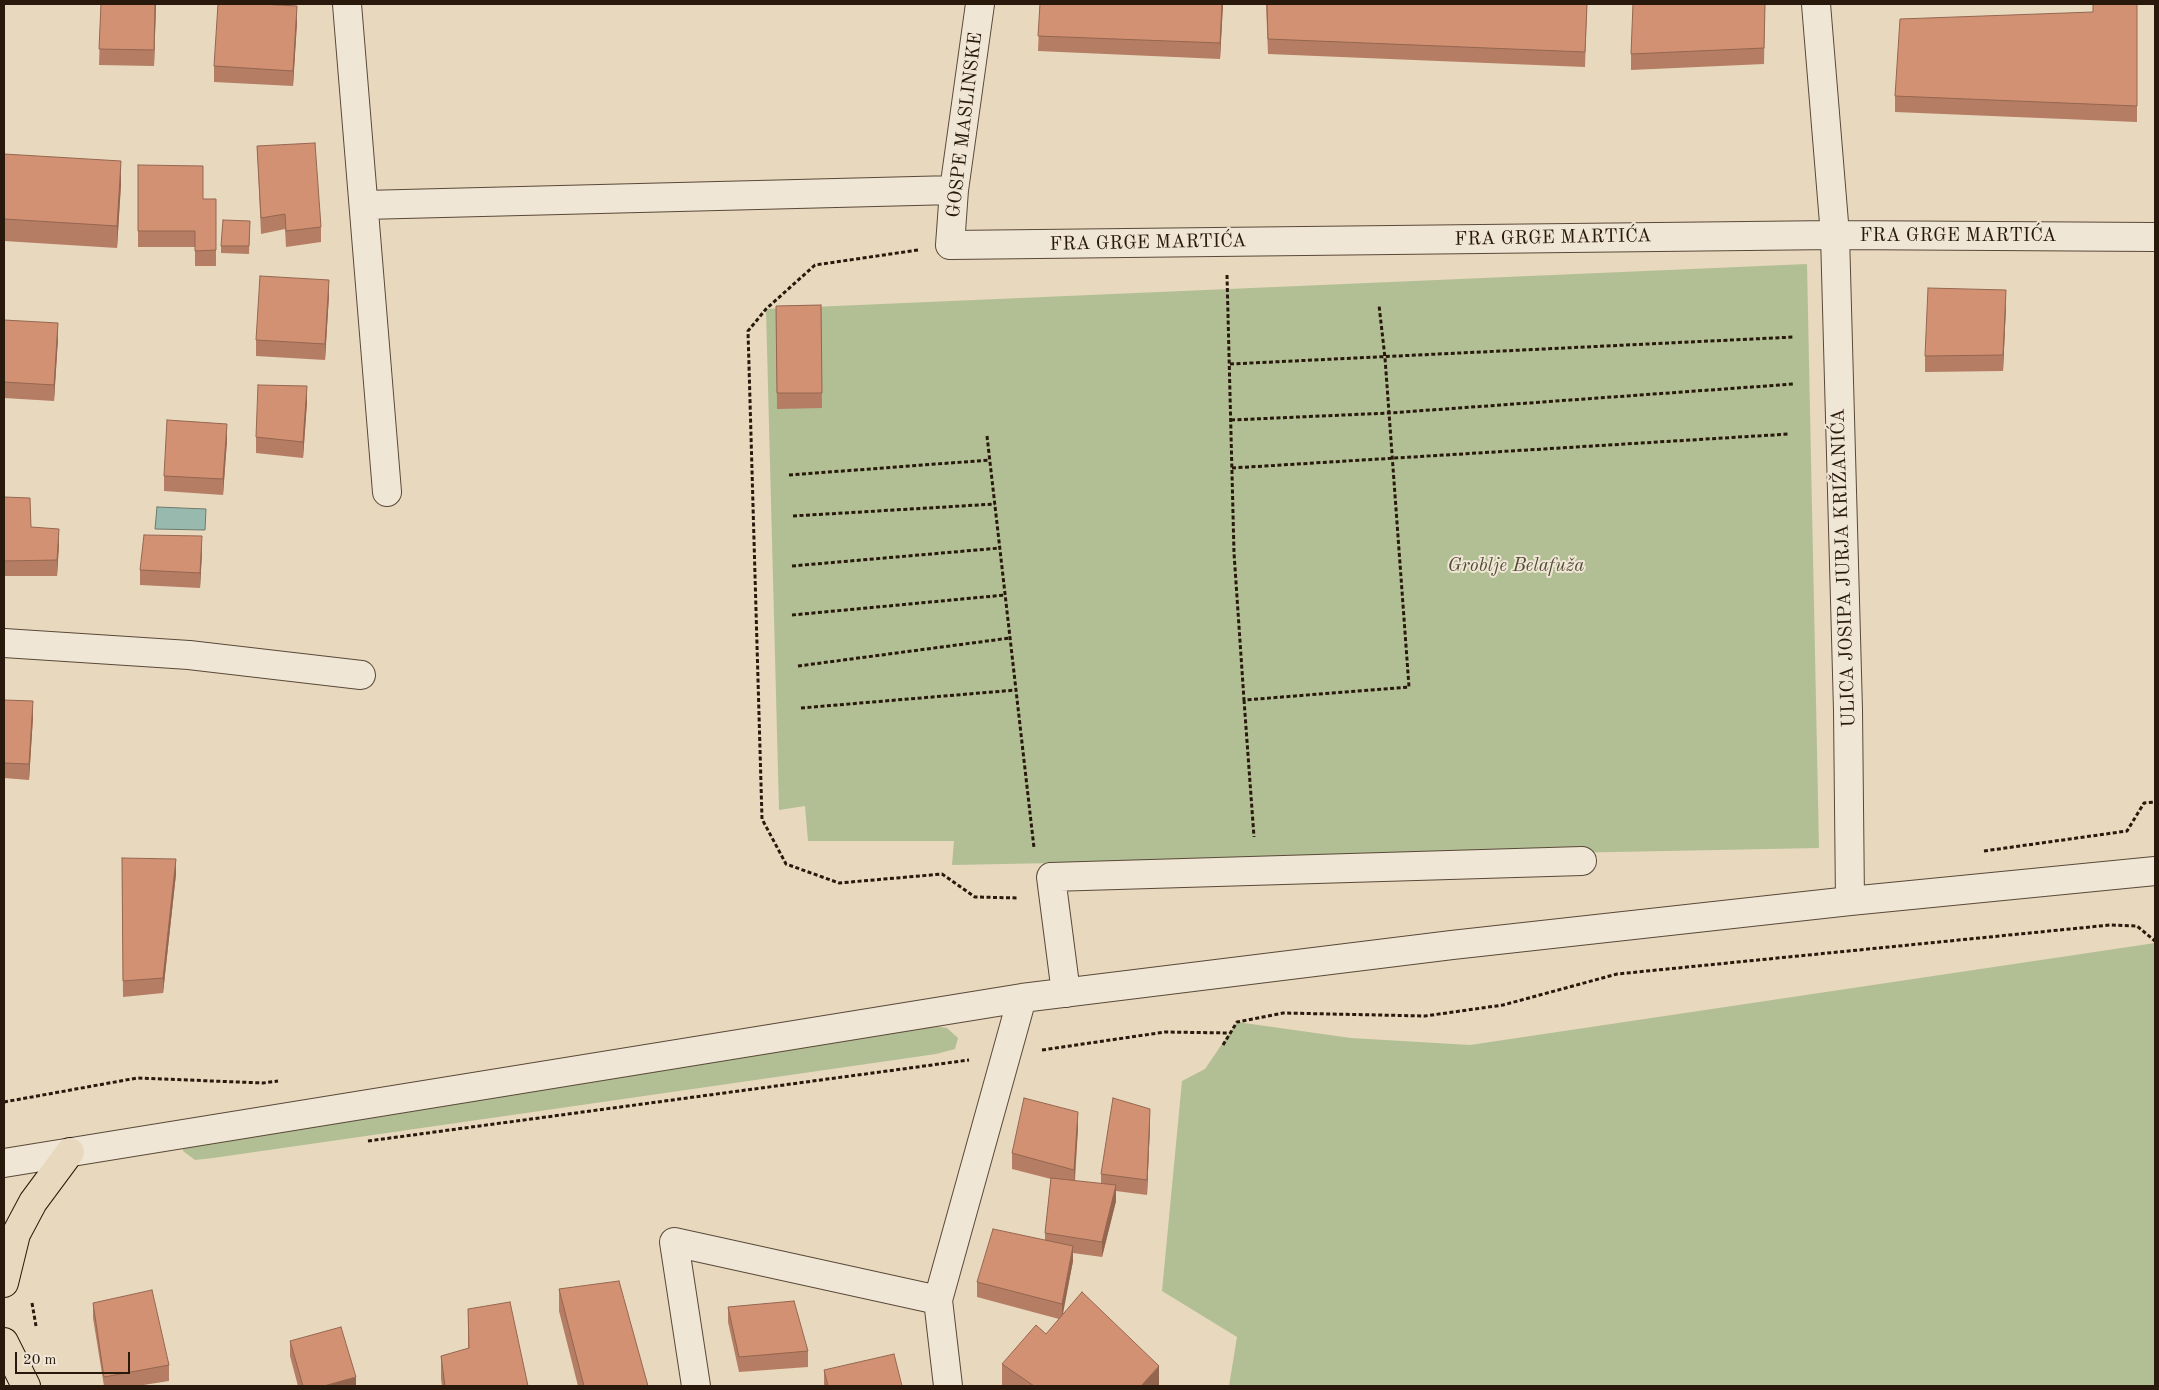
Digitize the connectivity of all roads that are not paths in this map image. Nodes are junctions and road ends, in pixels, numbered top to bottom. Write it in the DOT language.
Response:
graph roads {
  1 [pos="348,4"];
  2 [pos="980,4"];
  3 [pos="1816,4"];
  4 [pos="954,190"];
  5 [pos="364,205"];
  6 [pos="1835,235"];
  7 [pos="2155,237"];
  8 [pos="950,246"];
  9 [pos="387,492"];
  10 [pos="4,642"];
  11 [pos="361,675"];
  12 [pos="1582,861"];
  13 [pos="2155,871"];
  14 [pos="1850,901"];
  15 [pos="1066,993"];
  16 [pos="1022,998"];
  17 [pos="70,1152"];
  18 [pos="4,1163"];
  19 [pos="4,1283"];
  20 [pos="938,1300"];
  21 [pos="4,1342"];
  22 [pos="26,1386"];
  23 [pos="696,1386"];
  24 [pos="948,1386"];
  1 -- 5 [label="street"];
  2 -- 4 [label="street, GOSPE MASLINSKE"];
  3 -- 6 [label="street, ULICA JOSIPA JURJA KRIŽANIĆA"];
  4 -- 5 [label="street"];
  4 -- 8 [label="street, GOSPE MASLINSKE"];
  5 -- 9 [label="street"];
  6 -- 7 [label="street, FRA GRGE MARTIĆA"];
  6 -- 8 [label="street, FRA GRGE MARTIĆA"];
  6 -- 14 [label="street, ULICA JOSIPA JURJA KRIŽANIĆA"];
  10 -- 11 [label="street"];
  12 -- 15 [label="street"];
  13 -- 14 [label="street"];
  14 -- 15 [label="street"];
  15 -- 16 [label="street"];
  16 -- 17 [label="street"];
  16 -- 20 [label="street"];
  17 -- 18 [label="street"];
  17 -- 19 [label="main road"];
  20 -- 23 [label="street"];
  20 -- 24 [label="street"];
  21 -- 22 [label="main road"];
}
